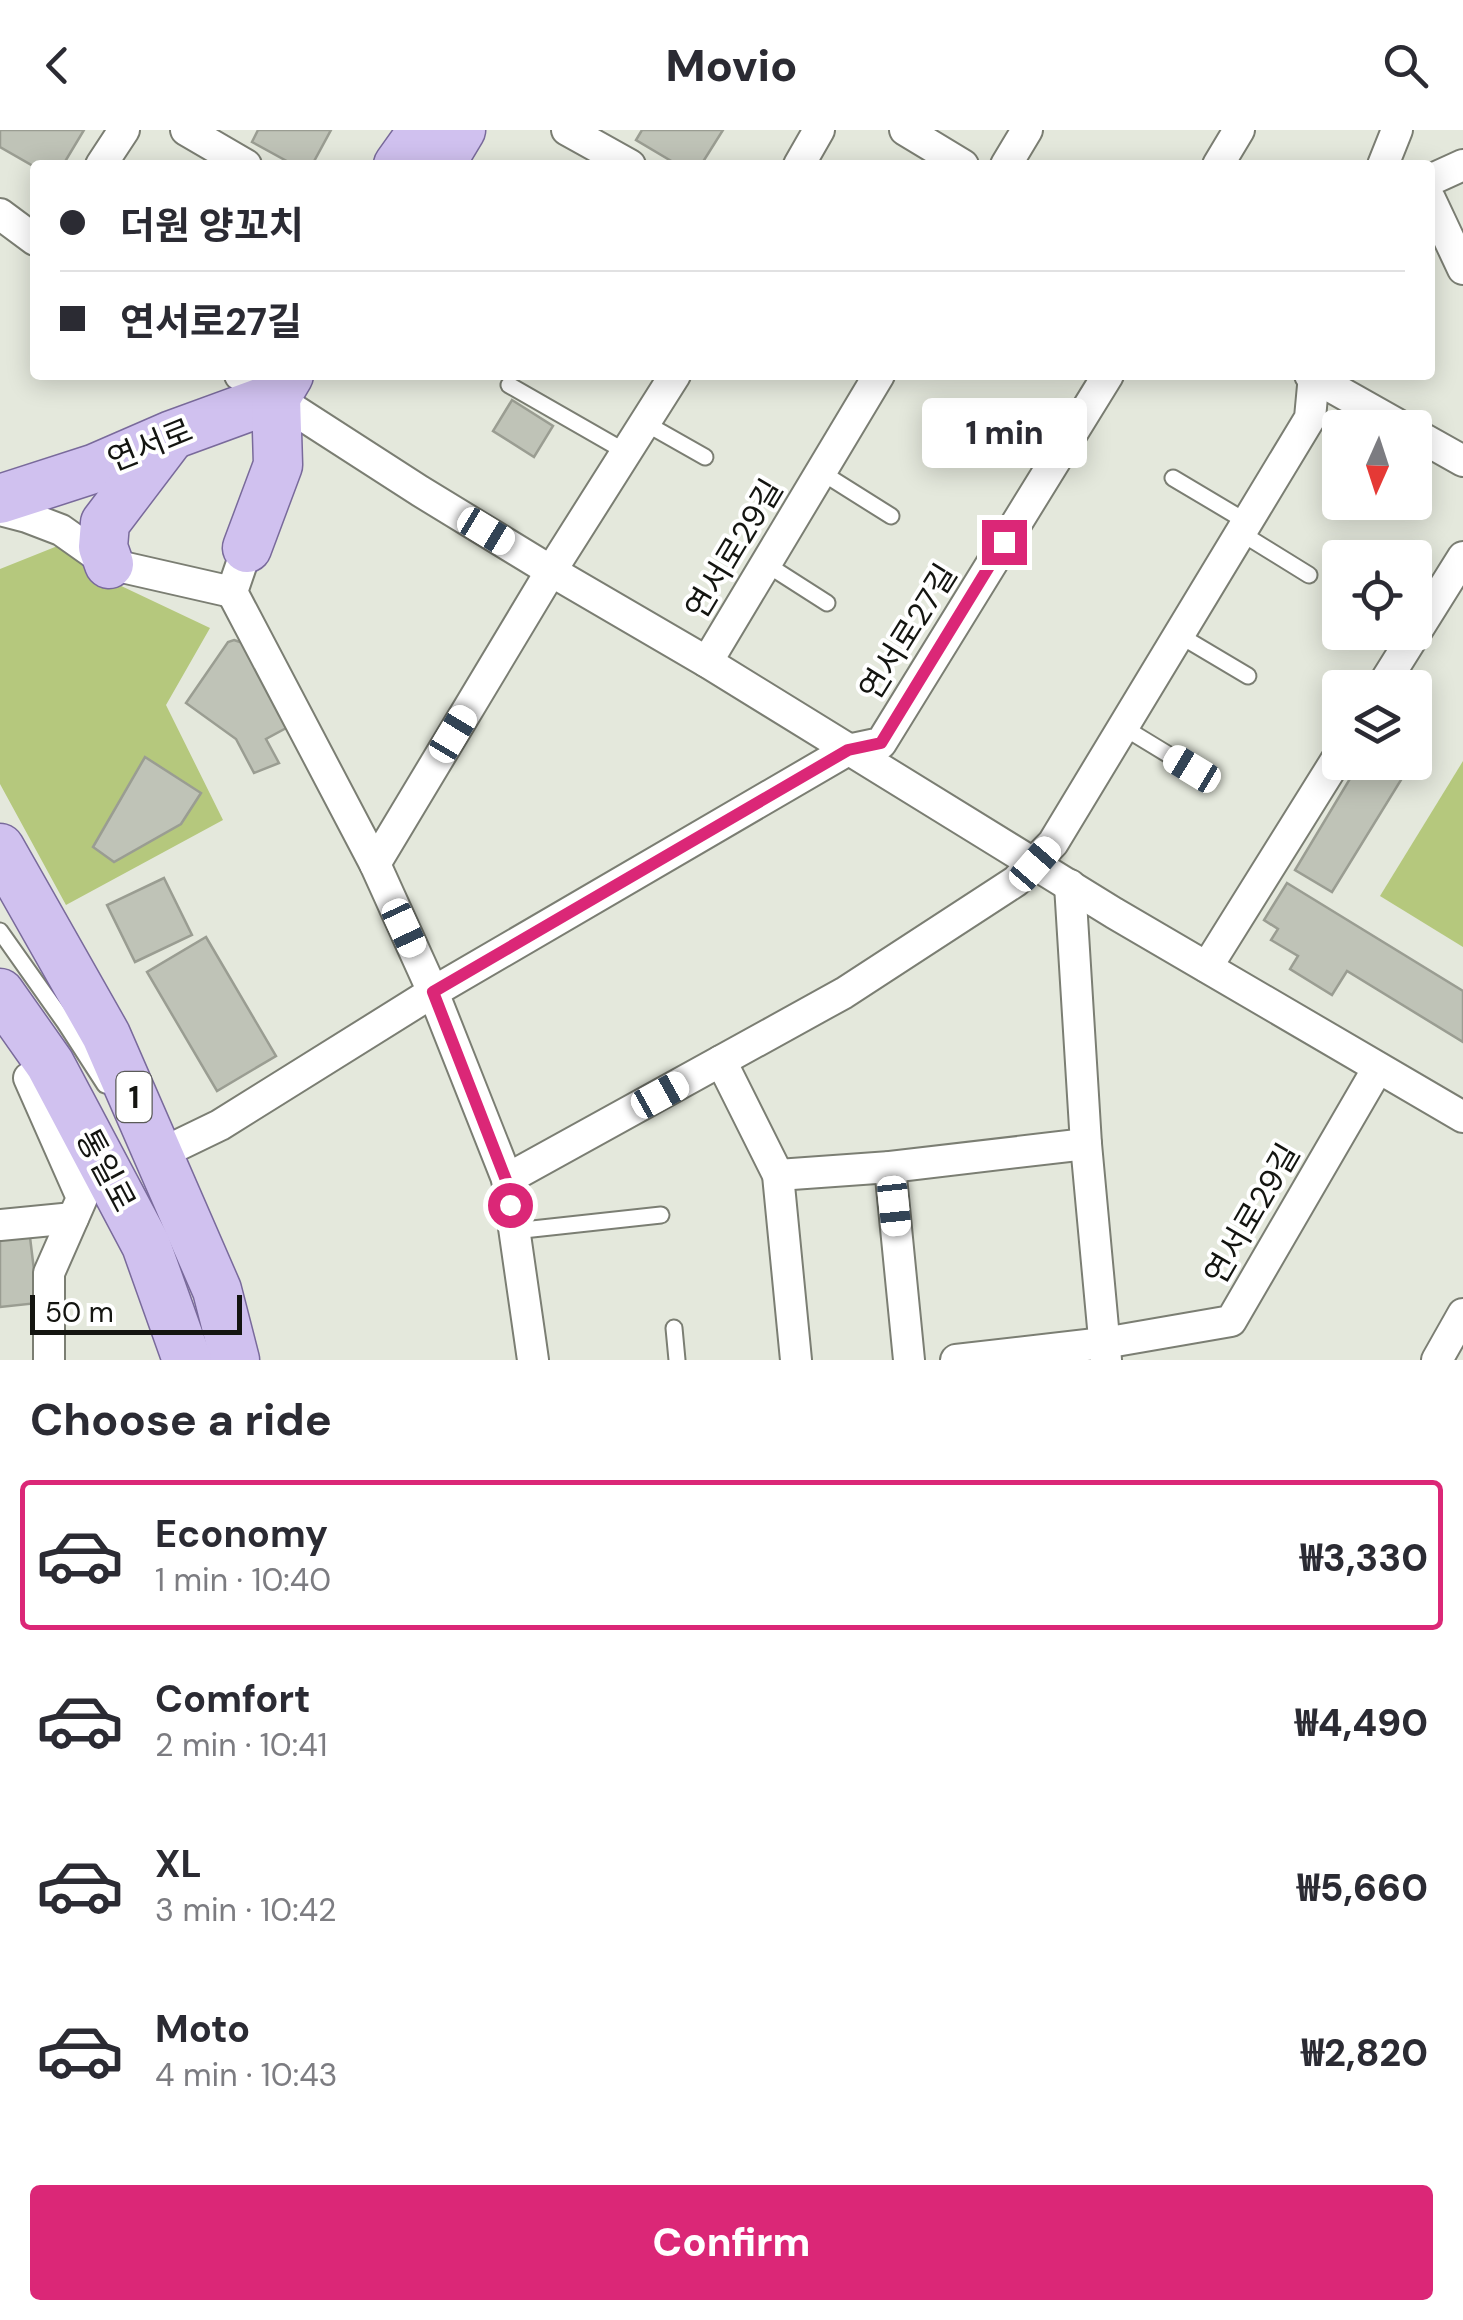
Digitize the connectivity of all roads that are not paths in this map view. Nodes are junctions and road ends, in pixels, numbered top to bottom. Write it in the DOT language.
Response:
graph roads {
  1 [pos="124,130"];
  2 [pos="186,130"];
  3 [pos="423,130"];
  4 [pos="461,130"];
  5 [pos="567,130"];
  6 [pos="819,130"];
  7 [pos="905,130"];
  8 [pos="1027,130"];
  9 [pos="1239,130"];
  10 [pos="1397,130"];
  11 [pos="105,160"];
  12 [pos="237,160"];
  13 [pos="402,160"];
  14 [pos="443,160"];
  15 [pos="621,160"];
  16 [pos="802,160"];
  17 [pos="956,160"];
  18 [pos="1009,160"];
  19 [pos="1221,160"];
  20 [pos="1386,160"];
  21 [pos="1463,165"];
  22 [pos="1435,178"];
  23 [pos="1435,210"];
  24 [pos="0,214"];
  25 [pos="30,236"];
  26 [pos="1463,270"];
  27 [pos="672,380"];
  28 [pos="876,380"];
  29 [pos="1105,380"];
  30 [pos="1312,380"];
  31 [pos="1319,380"];
  32 [pos="268,382"];
  33 [pos="509,385"];
  34 [pos="1372,410"];
  35 [pos="645,423"];
  36 [pos="172,435"];
  37 [pos="1432,444"];
  38 [pos="626,452"];
  39 [pos="705,457"];
  40 [pos="1463,461"];
  41 [pos="821,472"];
  42 [pos="1173,478"];
  43 [pos="0,499"];
  44 [pos="0,510"];
  45 [pos="891,516"];
  46 [pos="1244,528"];
  47 [pos="1463,556"];
  48 [pos="109,564"];
  49 [pos="766,564"];
  50 [pos="239,570"];
  51 [pos="550,571"];
  52 [pos="1309,576"];
  53 [pos="827,603"];
  54 [pos="1179,636"];
  55 [pos="707,662"];
  56 [pos="1392,670"];
  57 [pos="1248,676"];
  58 [pos="1123,727"];
  59 [pos="848,750"];
  60 [pos="1192,769"];
  61 [pos="1324,780"];
  62 [pos="0,848"];
  63 [pos="374,864"];
  64 [pos="1035,864"];
  65 [pos="1070,885"];
  66 [pos="0,931"];
  67 [pos="1207,967"];
  68 [pos="433,992"];
  69 [pos="0,993"];
  70 [pos="721,1061"];
  71 [pos="1378,1068"];
  72 [pos="26,1074"];
  73 [pos="1463,1118"];
  74 [pos="1086,1144"];
  75 [pos="156,1147"];
  76 [pos="890,1167"];
  77 [pos="778,1175"];
  78 [pos="506,1180"];
  79 [pos="661,1214"];
  80 [pos="73,1218"];
  81 [pos="0,1226"];
  82 [pos="514,1230"];
  83 [pos="1463,1314"];
  84 [pos="674,1328"];
  85 [pos="1105,1352"];
  86 [pos="966,1359"];
  87 [pos="48,1360"];
  88 [pos="187,1360"];
  89 [pos="235,1360"];
  90 [pos="534,1360"];
  91 [pos="677,1360"];
  92 [pos="796,1360"];
  93 [pos="909,1360"];
  94 [pos="1437,1360"];
  1 -- 11 [label="street"];
  2 -- 12 [label="street"];
  3 -- 13 [label="main road"];
  4 -- 14 [label="main road"];
  5 -- 15 [label="street"];
  6 -- 16 [label="street"];
  7 -- 17 [label="street"];
  8 -- 18 [label="street"];
  9 -- 19 [label="street"];
  10 -- 20 [label="street"];
  21 -- 22 [label="street"];
  23 -- 26 [label="street"];
  24 -- 25 [label="street"];
  27 -- 35 [label="street"];
  28 -- 41 [label="street"];
  29 -- 59 [label="street, 연서로27길"];
  30 -- 46 [label="street"];
  31 -- 34 [label="street"];
  32 -- 36 [label="main road, 연서로"];
  32 -- 50 [label="main road"];
  32 -- 51 [label="street, 연서로29길"];
  33 -- 38 [label="lane"];
  35 -- 38 [label="street"];
  35 -- 39 [label="lane"];
  36 -- 43 [label="main road, 연서로"];
  36 -- 48 [label="main road"];
  37 -- 40 [label="street"];
  38 -- 51 [label="street"];
  41 -- 45 [label="lane"];
  41 -- 49 [label="street, 연서로29길"];
  42 -- 46 [label="lane"];
  44 -- 48 [label="street"];
  46 -- 52 [label="lane"];
  46 -- 54 [label="street"];
  47 -- 56 [label="street"];
  48 -- 50 [label="street"];
  49 -- 53 [label="lane"];
  49 -- 55 [label="street, 연서로29길"];
  50 -- 63 [label="street"];
  51 -- 55 [label="street, 연서로29길"];
  51 -- 63 [label="street"];
  54 -- 57 [label="lane"];
  54 -- 58 [label="street"];
  55 -- 59 [label="street, 연서로29길"];
  58 -- 60 [label="lane"];
  58 -- 64 [label="street"];
  59 -- 64 [label="street, 연서로29길"];
  59 -- 68 [label="street"];
  61 -- 67 [label="street"];
  62 -- 75 [label="main road, 통일로 / 1"];
  63 -- 68 [label="street"];
  64 -- 65 [label="street, 연서로29길"];
  64 -- 70 [label="street"];
  65 -- 67 [label="street, 연서로29길"];
  65 -- 74 [label="street"];
  66 -- 75 [label="lane"];
  67 -- 71 [label="street, 연서로29길"];
  68 -- 75 [label="street, 통일로"];
  68 -- 78 [label="street"];
  69 -- 72 [label="main road, 통일로 / 1"];
  70 -- 77 [label="street"];
  70 -- 78 [label="street"];
  71 -- 73 [label="street, 연서로29길"];
  71 -- 85 [label="street, 연서로29길"];
  72 -- 80 [label="street"];
  72 -- 88 [label="main road, 통일로 / 1"];
  74 -- 76 [label="street"];
  74 -- 85 [label="street"];
  75 -- 89 [label="main road, 통일로 / 1"];
  76 -- 77 [label="street"];
  76 -- 93 [label="street"];
  77 -- 92 [label="street"];
  78 -- 82 [label="street"];
  79 -- 82 [label="lane"];
  80 -- 81 [label="street"];
  80 -- 87 [label="street"];
  82 -- 90 [label="street"];
  83 -- 94 [label="street"];
  84 -- 91 [label="lane"];
  85 -- 86 [label="street, 연서로29길"];
}
